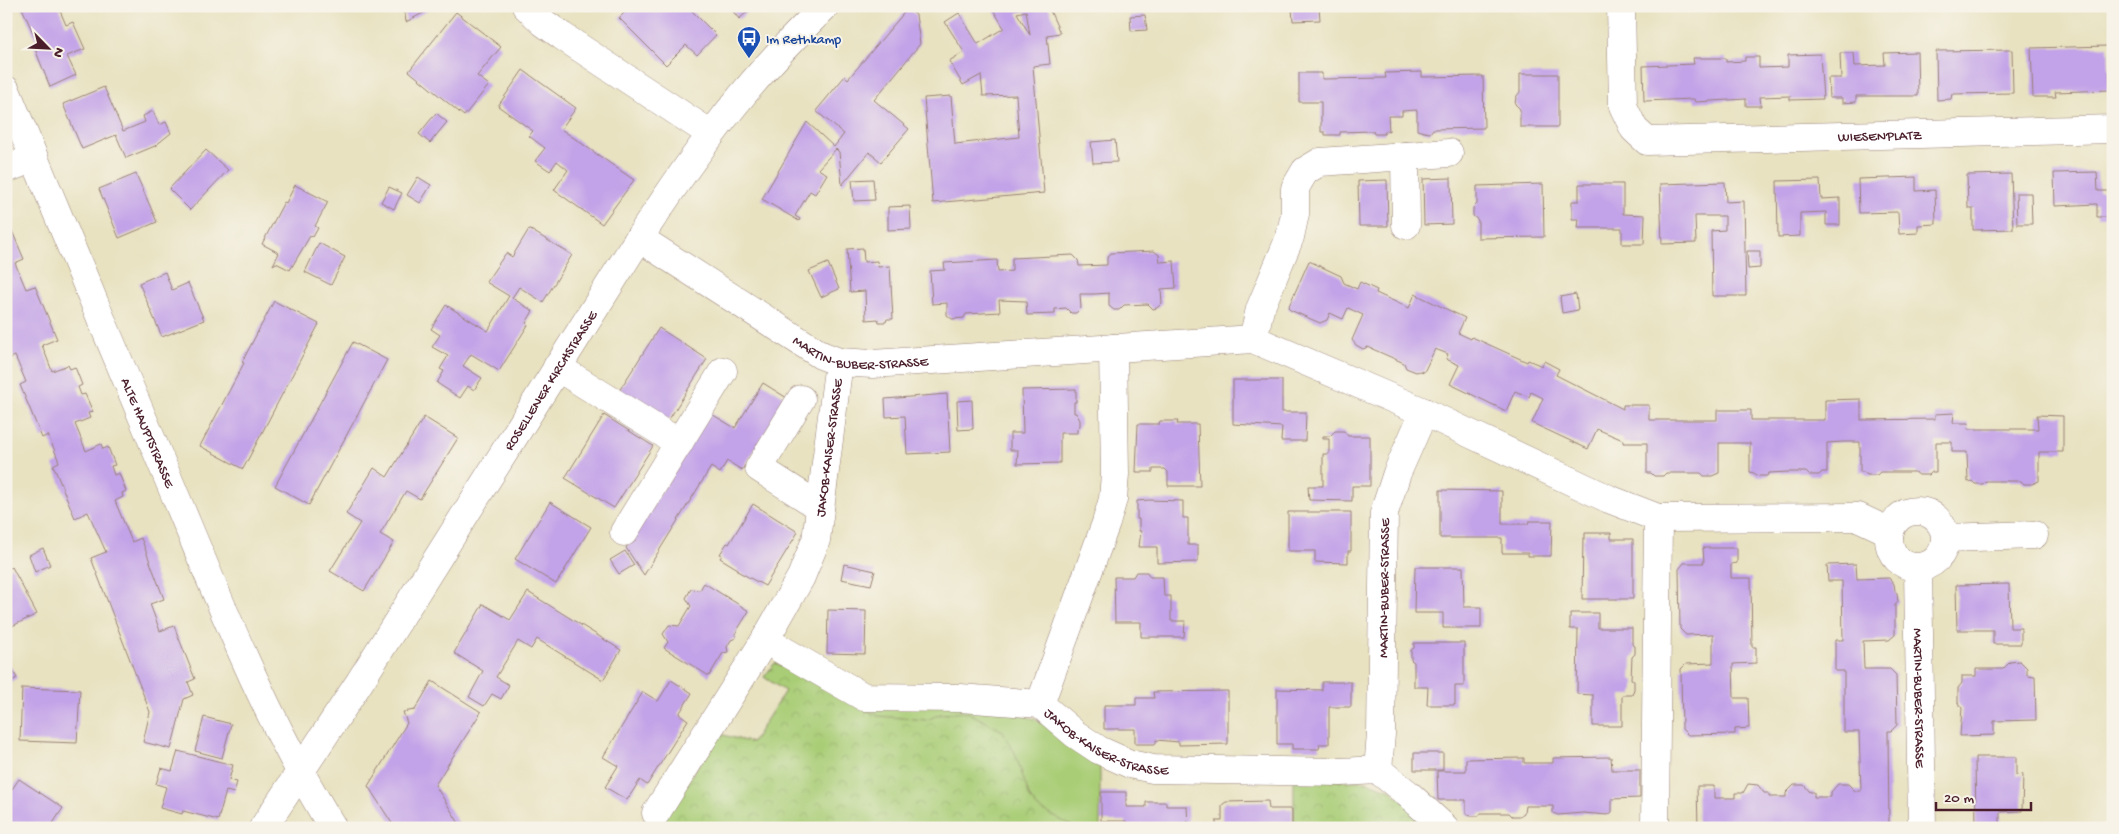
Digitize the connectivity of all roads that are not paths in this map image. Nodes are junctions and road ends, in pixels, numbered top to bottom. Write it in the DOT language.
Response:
graph roads {
  1 [pos="526,6"];
  2 [pos="825,6"];
  3 [pos="1621,6"];
  4 [pos="6,90"];
  5 [pos="2113,129"];
  6 [pos="711,134"];
  7 [pos="1449,153"];
  8 [pos="1405,156"];
  9 [pos="34,158"];
  10 [pos="6,169"];
  11 [pos="1406,225"];
  12 [pos="638,238"];
  13 [pos="1253,339"];
  14 [pos="1113,348"];
  15 [pos="839,362"];
  16 [pos="557,367"];
  17 [pos="723,371"];
  18 [pos="801,399"];
  19 [pos="1424,412"];
  20 [pos="679,443"];
  21 [pos="820,507"];
  22 [pos="1658,518"];
  23 [pos="624,532"];
  24 [pos="1890,532"];
  25 [pos="2034,535"];
  26 [pos="1946,538"];
  27 [pos="1918,568"];
  28 [pos="765,640"];
  29 [pos="1040,704"];
  30 [pos="1378,770"];
  31 [pos="300,771"];
  32 [pos="656,813"];
  33 [pos="263,828"];
  34 [pos="333,828"];
  35 [pos="1445,828"];
  36 [pos="1655,828"];
  37 [pos="1922,828"];
  1 -- 6 [label="street"];
  2 -- 6 [label="street, ROSELLENER KIRCHSTRASSE"];
  3 -- 5 [label="street, WIESENPLATZ"];
  4 -- 9 [label="street, ALTE HAUPTSTRASSE"];
  6 -- 12 [label="street, ROSELLENER KIRCHSTRASSE"];
  7 -- 8 [label="street"];
  8 -- 11 [label="street"];
  8 -- 13 [label="street"];
  9 -- 10 [label="street"];
  9 -- 31 [label="street, ALTE HAUPTSTRASSE"];
  12 -- 15 [label="street, MARTIN-BUBER-STRASSE"];
  12 -- 16 [label="street, ROSELLENER KIRCHSTRASSE"];
  13 -- 14 [label="street, MARTIN-BUBER-STRASSE"];
  13 -- 19 [label="street, MARTIN-BUBER-STRASSE"];
  14 -- 15 [label="street, MARTIN-BUBER-STRASSE"];
  14 -- 29 [label="street"];
  15 -- 21 [label="street, JAKOB-KAISER-STRASSE"];
  16 -- 20 [label="street"];
  16 -- 31 [label="street, ROSELLENER KIRCHSTRASSE"];
  17 -- 20 [label="street"];
  18 -- 21 [label="street"];
  19 -- 22 [label="street, MARTIN-BUBER-STRASSE"];
  19 -- 30 [label="street, MARTIN-BUBER-STRASSE"];
  20 -- 23 [label="street"];
  21 -- 28 [label="street, JAKOB-KAISER-STRASSE"];
  22 -- 24 [label="street, MARTIN-BUBER-STRASSE"];
  22 -- 36 [label="street"];
  24 -- 26 [label="street"];
  24 -- 27 [label="street"];
  25 -- 26 [label="street"];
  26 -- 27 [label="street"];
  27 -- 37 [label="street, MARTIN-BUBER-STRASSE"];
  28 -- 29 [label="street, JAKOB-KAISER-STRASSE"];
  28 -- 32 [label="street, JAKOB-KAISER-STRASSE"];
  29 -- 30 [label="street, JAKOB-KAISER-STRASSE"];
  30 -- 35 [label="street"];
  31 -- 33 [label="street, ROSELLENER KIRCHSTRASSE"];
  31 -- 34 [label="street, ALTE HAUPTSTRASSE"];
}
